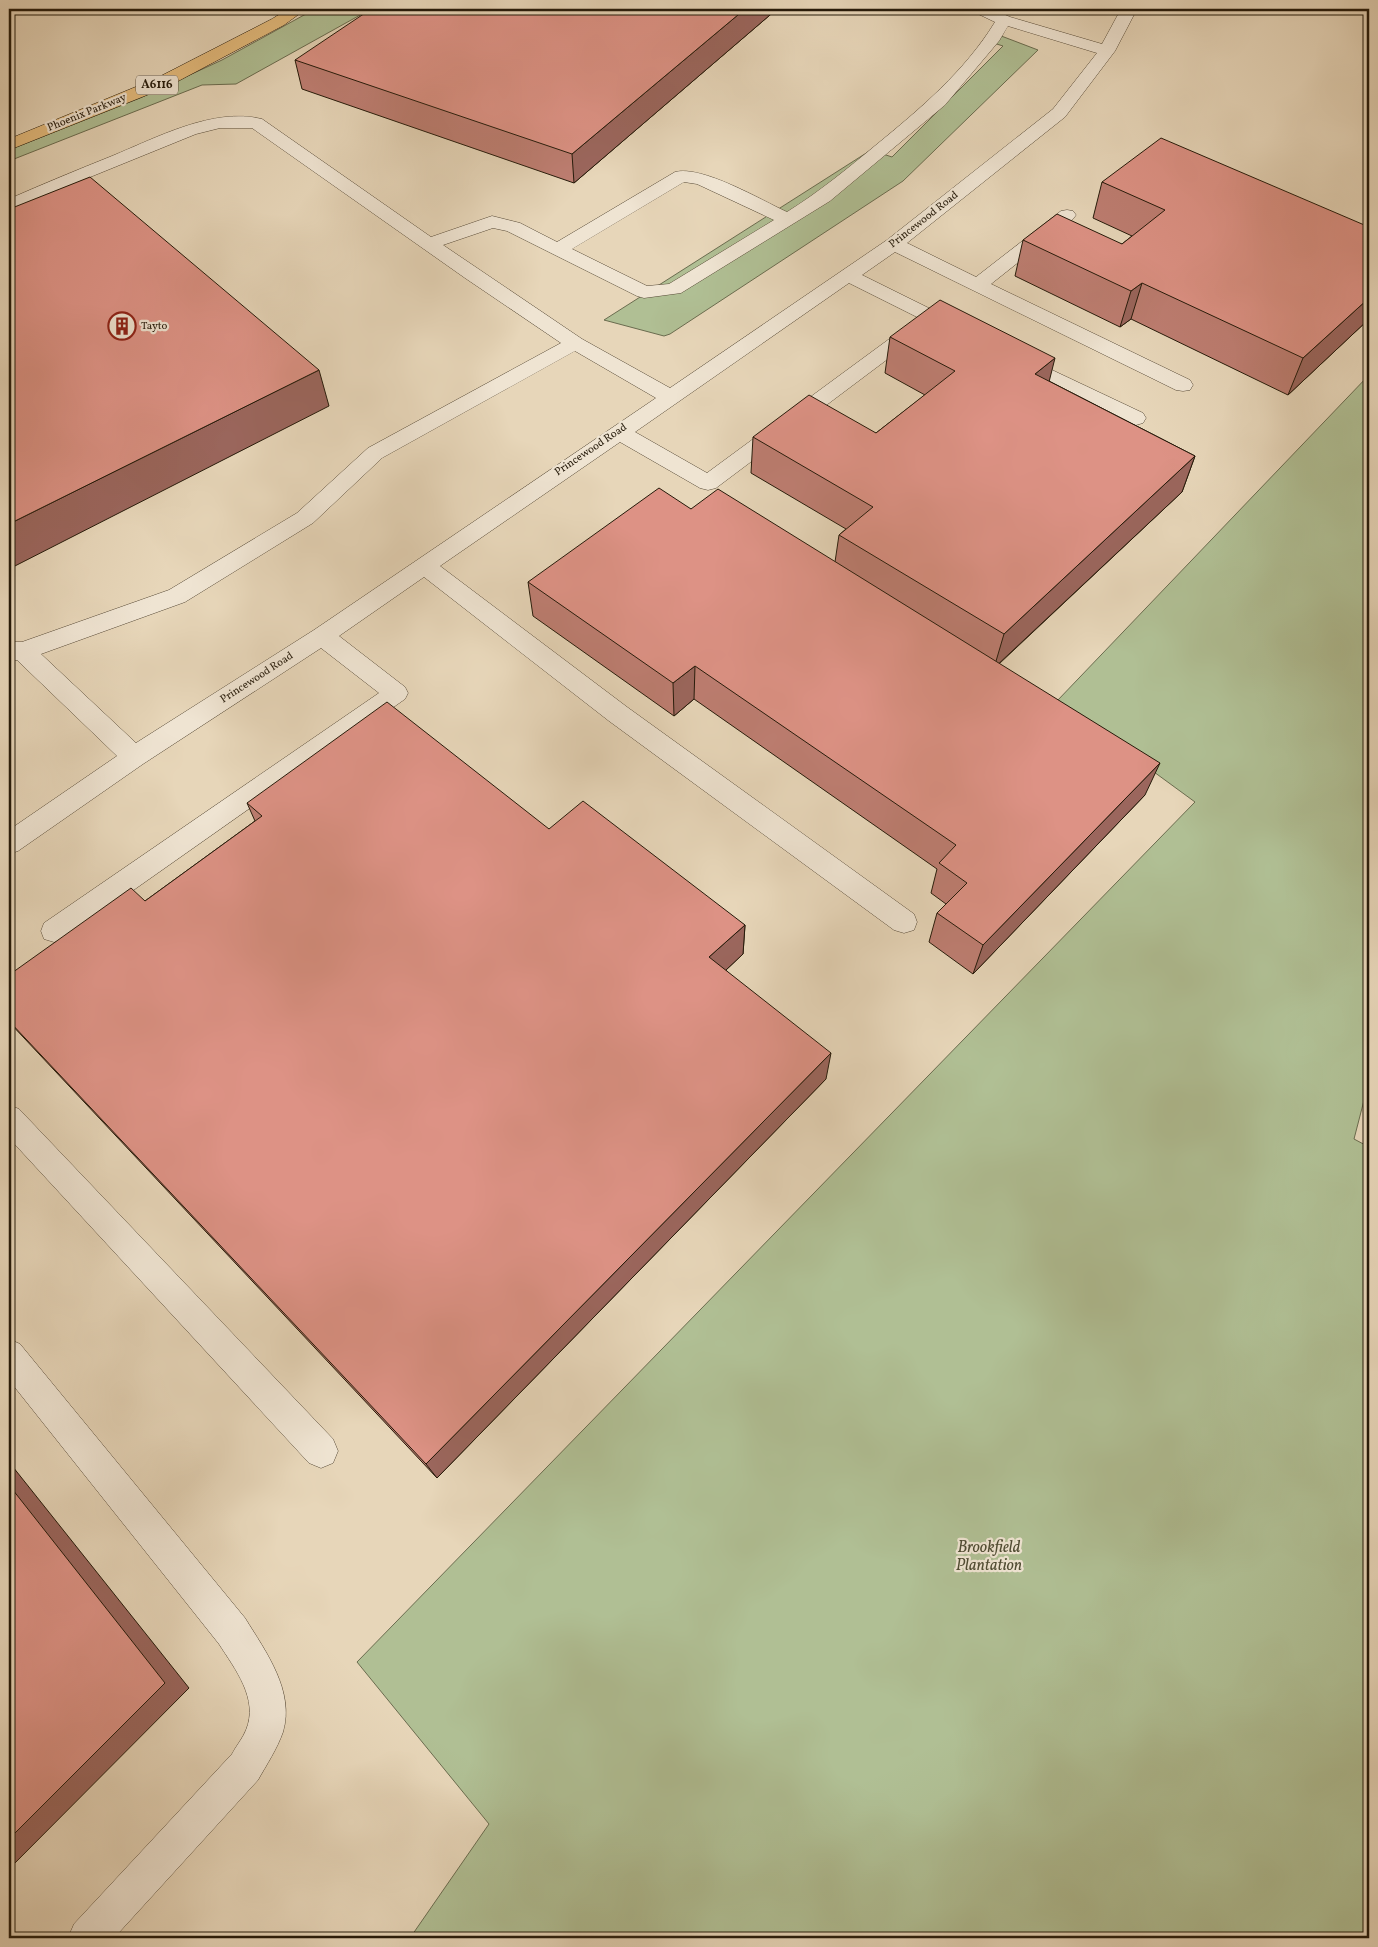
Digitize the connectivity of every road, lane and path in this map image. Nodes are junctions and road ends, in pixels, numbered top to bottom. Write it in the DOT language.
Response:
graph roads {
  1 [pos="298,9"];
  2 [pos="980,9"];
  3 [pos="1129,9"];
  4 [pos="1004,20"];
  5 [pos="1107,51"];
  6 [pos="9,145"];
  7 [pos="9,206"];
  8 [pos="1067,215"];
  9 [pos="788,219"];
  10 [pos="429,244"];
  11 [pos="894,244"];
  12 [pos="558,250"];
  13 [pos="849,276"];
  14 [pos="978,285"];
  15 [pos="930,316"];
  16 [pos="966,334"];
  17 [pos="575,343"];
  18 [pos="1002,352"];
  19 [pos="1183,385"];
  20 [pos="670,397"];
  21 [pos="1136,418"];
  22 [pos="618,432"];
  23 [pos="423,565"];
  24 [pos="322,636"];
  25 [pos="16,651"];
  26 [pos="134,757"];
  27 [pos="9,844"];
  28 [pos="904,922"];
  29 [pos="54,931"];
  30 [pos="9,1118"];
  31 [pos="9,1355"];
  32 [pos="321,1451"];
  33 [pos="88,1938"];
  1 -- 6 [label="main road, Phoenix Parkway / A6116"];
  2 -- 4 [label="street"];
  3 -- 5 [label="street, Princewood Road"];
  4 -- 5 [label="street"];
  4 -- 9 [label="street"];
  5 -- 11 [label="street, Princewood Road"];
  7 -- 10 [label="street"];
  8 -- 14 [label="street"];
  9 -- 12 [label="street"];
  9 -- 12 [label="street"];
  10 -- 12 [label="street"];
  10 -- 17 [label="street"];
  11 -- 13 [label="street, Princewood Road"];
  11 -- 14 [label="street"];
  13 -- 15 [label="street"];
  13 -- 20 [label="street, Princewood Road"];
  14 -- 19 [label="street"];
  15 -- 16 [label="street"];
  15 -- 22 [label="street"];
  17 -- 20 [label="street"];
  17 -- 25 [label="street"];
  18 -- 21 [label="street"];
  20 -- 22 [label="street, Princewood Road"];
  22 -- 23 [label="street, Princewood Road"];
  23 -- 24 [label="street, Princewood Road"];
  23 -- 28 [label="street"];
  24 -- 26 [label="street, Princewood Road"];
  24 -- 29 [label="street"];
  25 -- 26 [label="street"];
  26 -- 27 [label="street, Princewood Road"];
  30 -- 32 [label="street"];
  31 -- 33 [label="street"];
}
